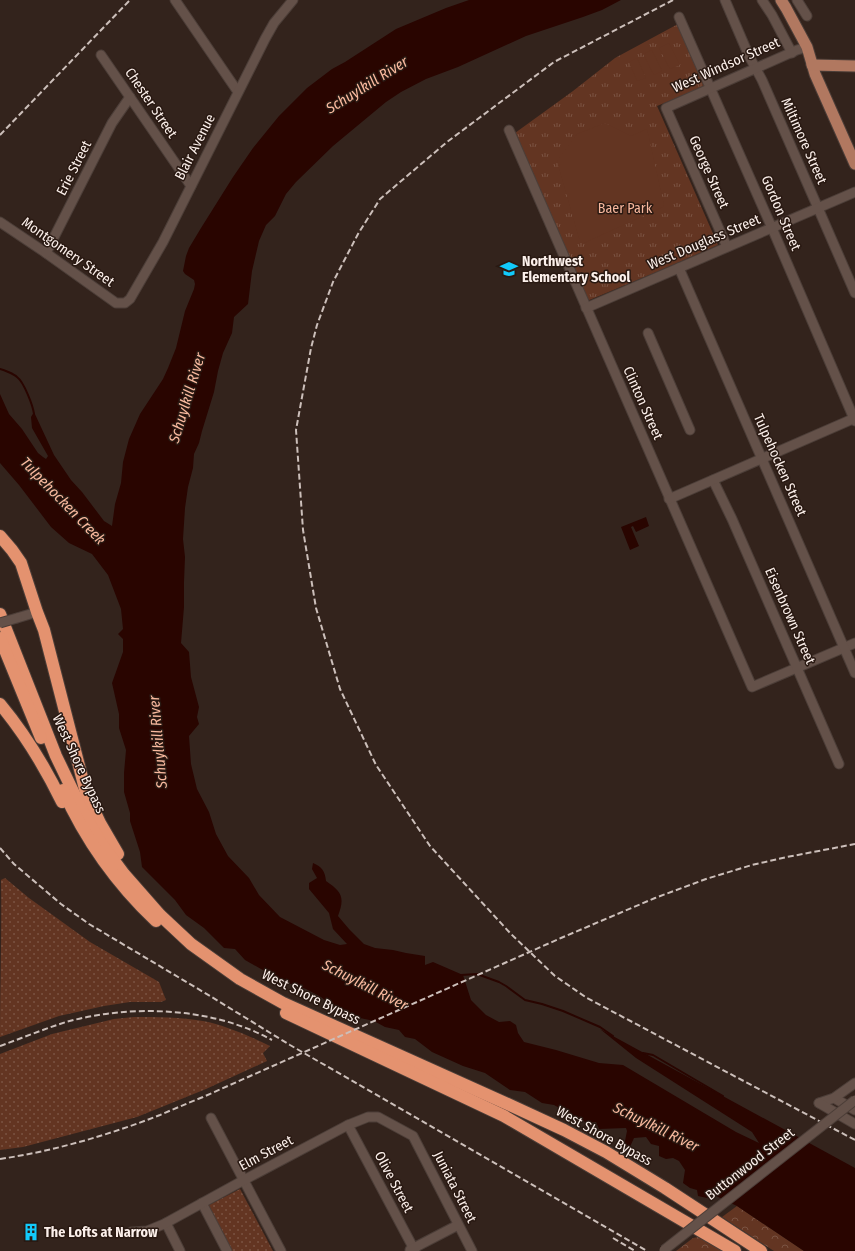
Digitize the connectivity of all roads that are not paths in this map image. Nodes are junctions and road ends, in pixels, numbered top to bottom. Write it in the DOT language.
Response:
graph roads {
  1 [pos="175,0"];
  2 [pos="292,0"];
  3 [pos="725,0"];
  4 [pos="762,0"];
  5 [pos="781,0"];
  6 [pos="797,0"];
  7 [pos="807,16"];
  8 [pos="679,17"];
  9 [pos="799,50"];
  10 [pos="101,55"];
  11 [pos="812,65"];
  12 [pos="855,66"];
  13 [pos="756,68"];
  14 [pos="711,88"];
  15 [pos="238,92"];
  16 [pos="130,97"];
  17 [pos="666,108"];
  18 [pos="509,130"];
  19 [pos="855,164"];
  20 [pos="191,186"];
  21 [pos="855,192"];
  22 [pos="818,208"];
  23 [pos="0,222"];
  24 [pos="772,228"];
  25 [pos="727,247"];
  26 [pos="46,253"];
  27 [pos="679,268"];
  28 [pos="855,294"];
  29 [pos="121,304"];
  30 [pos="586,308"];
  31 [pos="648,333"];
  32 [pos="855,419"];
  33 [pos="690,430"];
  34 [pos="761,458"];
  35 [pos="713,480"];
  36 [pos="669,499"];
  37 [pos="0,536"];
  38 [pos="37,612"];
  39 [pos="0,614"];
  40 [pos="0,623"];
  41 [pos="0,638"];
  42 [pos="855,643"];
  43 [pos="844,647"];
  44 [pos="797,668"];
  45 [pos="855,673"];
  46 [pos="0,704"];
  47 [pos="839,764"];
  48 [pos="111,871"];
  49 [pos="191,944"];
  50 [pos="855,1083"];
  51 [pos="834,1098"];
  52 [pos="855,1100"];
  53 [pos="855,1110"];
  54 [pos="211,1118"];
  55 [pos="855,1124"];
  56 [pos="348,1125"];
  57 [pos="413,1136"];
  58 [pos="244,1180"];
  59 [pos="202,1203"];
  60 [pos="166,1223"];
  61 [pos="458,1225"];
  62 [pos="131,1232"];
  63 [pos="413,1250"];
  64 [pos="180,1251"];
  65 [pos="227,1251"];
  66 [pos="281,1251"];
  67 [pos="472,1251"];
  68 [pos="664,1251"];
  69 [pos="735,1251"];
  70 [pos="761,1251"];
  1 -- 15 [label="street"];
  2 -- 15 [label="street, Blair Avenue"];
  3 -- 13 [label="street, Miltimore Street"];
  4 -- 9 [label="street"];
  5 -- 9 [label="main road"];
  6 -- 7 [label="street"];
  8 -- 14 [label="street, Gordon Street"];
  9 -- 11 [label="main road"];
  9 -- 13 [label="street, West Windsor Street"];
  10 -- 16 [label="street, Chester Street"];
  11 -- 12 [label="main road"];
  11 -- 19 [label="main road"];
  13 -- 14 [label="street, West Windsor Street"];
  13 -- 22 [label="street, Miltimore Street"];
  14 -- 17 [label="street, West Windsor Street"];
  14 -- 24 [label="street, Gordon Street"];
  15 -- 20 [label="street, Blair Avenue"];
  16 -- 20 [label="street, Chester Street"];
  16 -- 26 [label="street, Erie Street"];
  17 -- 25 [label="street, George Street"];
  18 -- 30 [label="street, Clinton Street"];
  20 -- 29 [label="street, Blair Avenue"];
  21 -- 22 [label="street, West Douglass Street"];
  22 -- 24 [label="street, West Douglass Street"];
  22 -- 28 [label="street, Miltimore Street"];
  23 -- 26 [label="street, Montgomery Street"];
  24 -- 25 [label="street, West Douglass Street"];
  24 -- 32 [label="street, Gordon Street"];
  25 -- 27 [label="street, West Douglass Street"];
  26 -- 29 [label="street, Montgomery Street"];
  27 -- 30 [label="street, West Douglass Street"];
  27 -- 34 [label="street, Tulpehocken Street"];
  30 -- 36 [label="street, Clinton Street"];
  31 -- 33 [label="street"];
  32 -- 34 [label="street"];
  34 -- 35 [label="street"];
  34 -- 43 [label="street, Tulpehocken Street"];
  35 -- 36 [label="street"];
  35 -- 44 [label="street, Eisenbrown Street"];
  36 -- 44 [label="street, Clinton Street"];
  37 -- 38 [label="highway"];
  38 -- 40 [label="street, bridge"];
  38 -- 49 [label="highway"];
  39 -- 49 [label="highway, West Shore Bypass"];
  41 -- 48 [label="highway, West Shore Bypass"];
  42 -- 43 [label="street"];
  43 -- 44 [label="street"];
  43 -- 45 [label="street, Tulpehocken Street"];
  44 -- 47 [label="street, Eisenbrown Street"];
  46 -- 48 [label="highway"];
  48 -- 69 [label="highway, West Shore Bypass"];
  49 -- 70 [label="highway, West Shore Bypass"];
  50 -- 51 [label="street"];
  51 -- 53 [label="street"];
  51 -- 55 [label="street"];
  52 -- 68 [label="street, Buttonwood Street, bridge"];
  54 -- 58 [label="street"];
  56 -- 57 [label="street, Elm Street"];
  56 -- 58 [label="street, Elm Street"];
  56 -- 63 [label="street, Olive Street"];
  57 -- 61 [label="street, Juniata Street"];
  58 -- 59 [label="street, Elm Street"];
  58 -- 66 [label="street"];
  59 -- 60 [label="street, Elm Street"];
  59 -- 65 [label="street"];
  60 -- 62 [label="street, Elm Street"];
  60 -- 64 [label="street"];
  61 -- 63 [label="street"];
  61 -- 67 [label="street, Juniata Street"];
}
